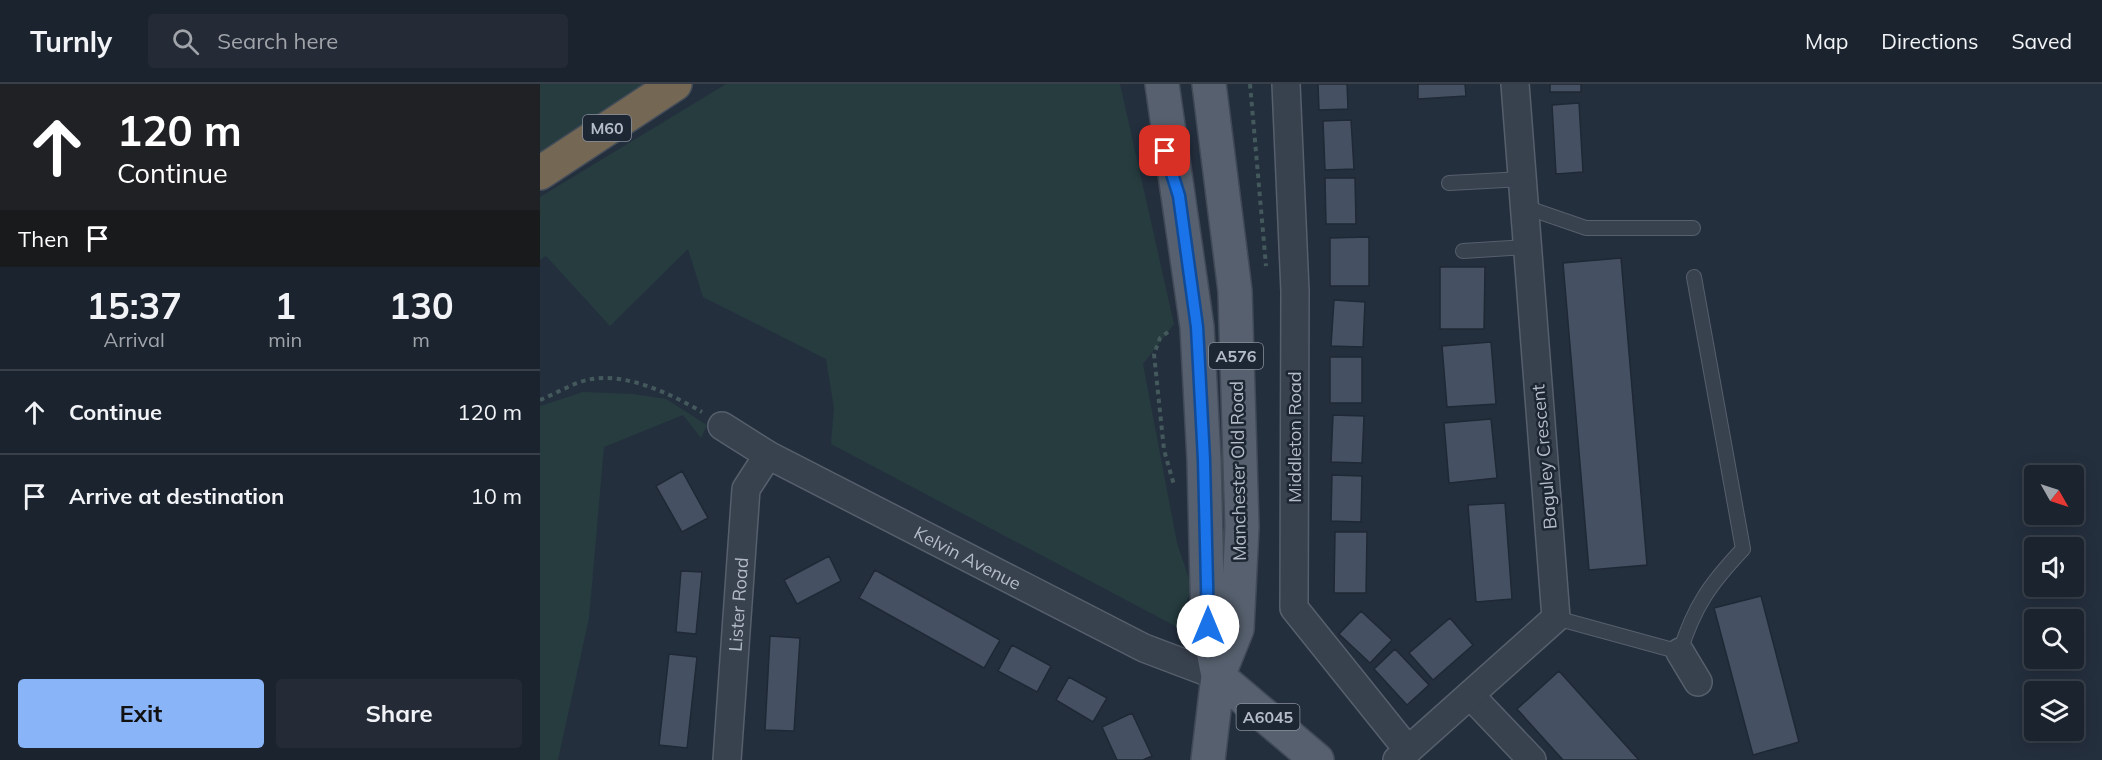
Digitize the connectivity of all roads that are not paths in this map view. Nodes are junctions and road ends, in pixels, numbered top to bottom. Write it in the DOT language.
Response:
graph roads {
  1 [pos="675,84"];
  2 [pos="1143,84"];
  3 [pos="1162,84"];
  4 [pos="1209,84"];
  5 [pos="1286,84"];
  6 [pos="1515,84"];
  7 [pos="540,173"];
  8 [pos="1523,179"];
  9 [pos="1449,183"];
  10 [pos="1179,196"];
  11 [pos="1525,207"];
  12 [pos="1693,228"];
  13 [pos="1527,246"];
  14 [pos="1463,251"];
  15 [pos="1694,277"];
  16 [pos="722,426"];
  17 [pos="768,455"];
  18 [pos="1556,618"];
  19 [pos="1680,652"];
  20 [pos="1218,676"];
  21 [pos="1698,682"];
  22 [pos="1470,695"];
  23 [pos="1403,755"];
  24 [pos="727,760"];
  25 [pos="1208,760"];
  26 [pos="1317,760"];
  27 [pos="1532,760"];
  1 -- 7 [label="highway, M60"];
  2 -- 10 [label="main road"];
  3 -- 10 [label="main road, Manchester Old Road / A576"];
  4 -- 20 [label="main road, Manchester Old Road / A576"];
  5 -- 23 [label="street, Middleton Road"];
  6 -- 8 [label="street, Baguley Crescent"];
  8 -- 9 [label="lane"];
  8 -- 11 [label="street, Baguley Crescent"];
  10 -- 20 [label="main road, Manchester Old Road / A576"];
  11 -- 12 [label="lane"];
  11 -- 13 [label="street, Baguley Crescent"];
  13 -- 14 [label="lane"];
  13 -- 18 [label="street, Baguley Crescent"];
  15 -- 19 [label="lane"];
  16 -- 17 [label="street, Kelvin Avenue"];
  17 -- 20 [label="street, Kelvin Avenue"];
  17 -- 24 [label="street, Lister Road"];
  18 -- 19 [label="lane"];
  18 -- 22 [label="street"];
  19 -- 21 [label="street"];
  20 -- 25 [label="main road, Manchester Old Road / A576"];
  20 -- 26 [label="main road, A6045"];
  22 -- 23 [label="street"];
  22 -- 27 [label="street"];
}
